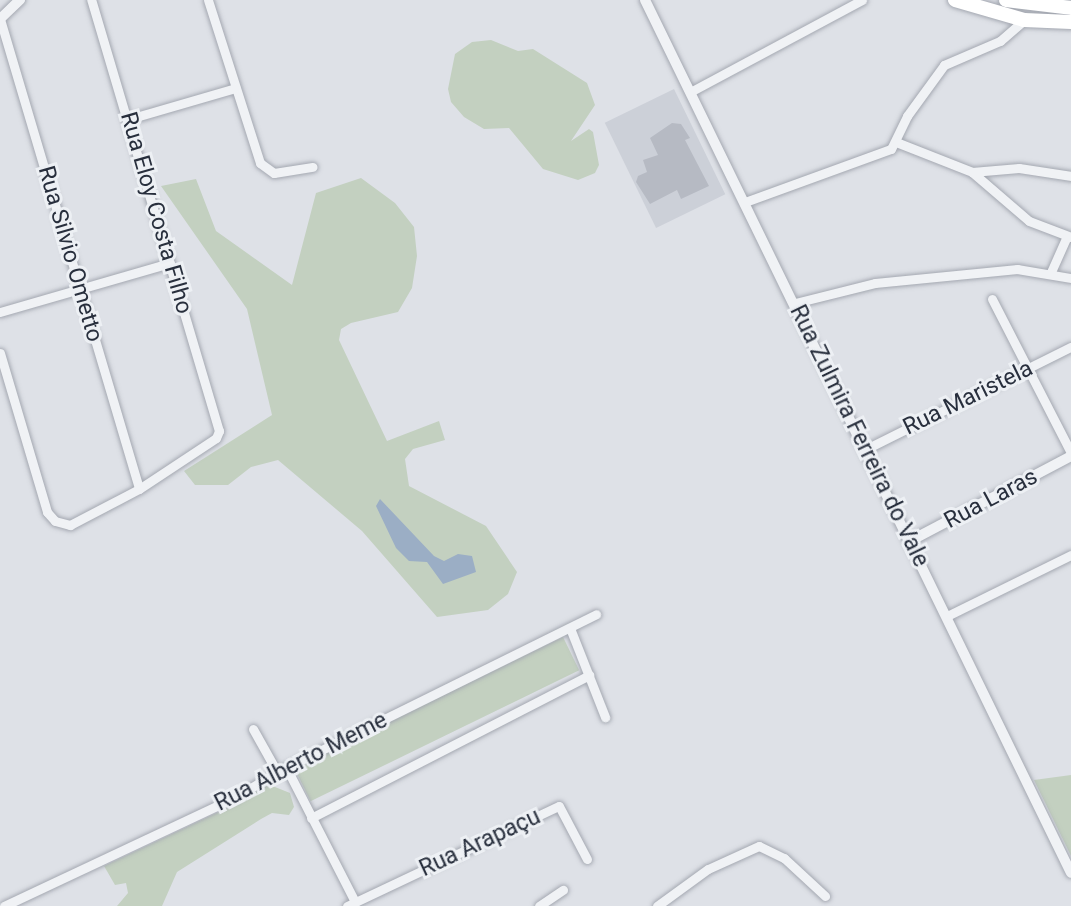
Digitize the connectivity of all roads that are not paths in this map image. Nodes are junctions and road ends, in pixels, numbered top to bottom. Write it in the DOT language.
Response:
graph roads {
  1 [pos="20,0"];
  2 [pos="91,0"];
  3 [pos="208,0"];
  4 [pos="862,0"];
  5 [pos="955,0"];
  6 [pos="1006,0"];
  7 [pos="649,1"];
  8 [pos="853,4"];
  9 [pos="1071,8"];
  10 [pos="0,19"];
  11 [pos="1024,20"];
  12 [pos="1071,22"];
  13 [pos="236,88"];
  14 [pos="692,91"];
  15 [pos="129,119"];
  16 [pos="896,142"];
  17 [pos="313,167"];
  18 [pos="972,172"];
  19 [pos="1071,176"];
  20 [pos="745,202"];
  21 [pos="1069,237"];
  22 [pos="170,263"];
  23 [pos="1051,272"];
  24 [pos="1071,278"];
  25 [pos="80,288"];
  26 [pos="992,299"];
  27 [pos="795,303"];
  28 [pos="0,312"];
  29 [pos="1071,347"];
  30 [pos="0,353"];
  31 [pos="1029,368"];
  32 [pos="866,449"];
  33 [pos="1071,455"];
  34 [pos="139,489"];
  35 [pos="910,541"];
  36 [pos="1071,555"];
  37 [pos="596,614"];
  38 [pos="947,616"];
  39 [pos="570,628"];
  40 [pos="589,675"];
  41 [pos="605,717"];
  42 [pos="253,729"];
  43 [pos="282,769"];
  44 [pos="312,818"];
  45 [pos="587,859"];
  46 [pos="1071,873"];
  47 [pos="562,890"];
  48 [pos="825,896"];
  49 [pos="351,904"];
  50 [pos="4,906"];
  51 [pos="540,906"];
  52 [pos="657,906"];
  1 -- 10 [label="street"];
  2 -- 15 [label="street, Rua Eloy Costa Filho"];
  3 -- 13 [label="street"];
  4 -- 8 [label="street"];
  5 -- 11 [label="main road"];
  6 -- 9 [label="main road"];
  7 -- 14 [label="street, Rua Zulmira Ferreira do Vale"];
  8 -- 14 [label="street"];
  10 -- 25 [label="street, Rua Silvio Ometto"];
  11 -- 12 [label="main road"];
  11 -- 16 [label="street"];
  13 -- 15 [label="street"];
  13 -- 17 [label="street"];
  14 -- 20 [label="street, Rua Zulmira Ferreira do Vale"];
  15 -- 22 [label="street, Rua Eloy Costa Filho"];
  16 -- 18 [label="street"];
  16 -- 20 [label="street"];
  18 -- 19 [label="street"];
  18 -- 21 [label="street"];
  20 -- 27 [label="street, Rua Zulmira Ferreira do Vale"];
  21 -- 23 [label="street"];
  22 -- 25 [label="street"];
  22 -- 34 [label="street, Rua Eloy Costa Filho"];
  23 -- 24 [label="street"];
  23 -- 27 [label="street"];
  25 -- 28 [label="street"];
  25 -- 34 [label="street, Rua Silvio Ometto"];
  26 -- 31 [label="street"];
  27 -- 32 [label="street, Rua Zulmira Ferreira do Vale"];
  29 -- 31 [label="street, Rua Maristela"];
  30 -- 34 [label="street"];
  31 -- 32 [label="street, Rua Maristela"];
  31 -- 33 [label="street"];
  32 -- 35 [label="street, Rua Zulmira Ferreira do Vale"];
  33 -- 35 [label="street, Rua Laras"];
  35 -- 38 [label="street, Rua Zulmira Ferreira do Vale"];
  36 -- 38 [label="street"];
  37 -- 39 [label="street, Rua Alberto Meme"];
  38 -- 46 [label="street, Rua Zulmira Ferreira do Vale"];
  39 -- 40 [label="street"];
  39 -- 43 [label="street, Rua Alberto Meme"];
  40 -- 41 [label="street"];
  40 -- 44 [label="street"];
  42 -- 43 [label="street"];
  43 -- 44 [label="street"];
  43 -- 50 [label="street, Rua Alberto Meme"];
  44 -- 49 [label="street"];
  45 -- 49 [label="street, Rua Arapaçu"];
  47 -- 51 [label="street"];
  48 -- 52 [label="street"];
}
